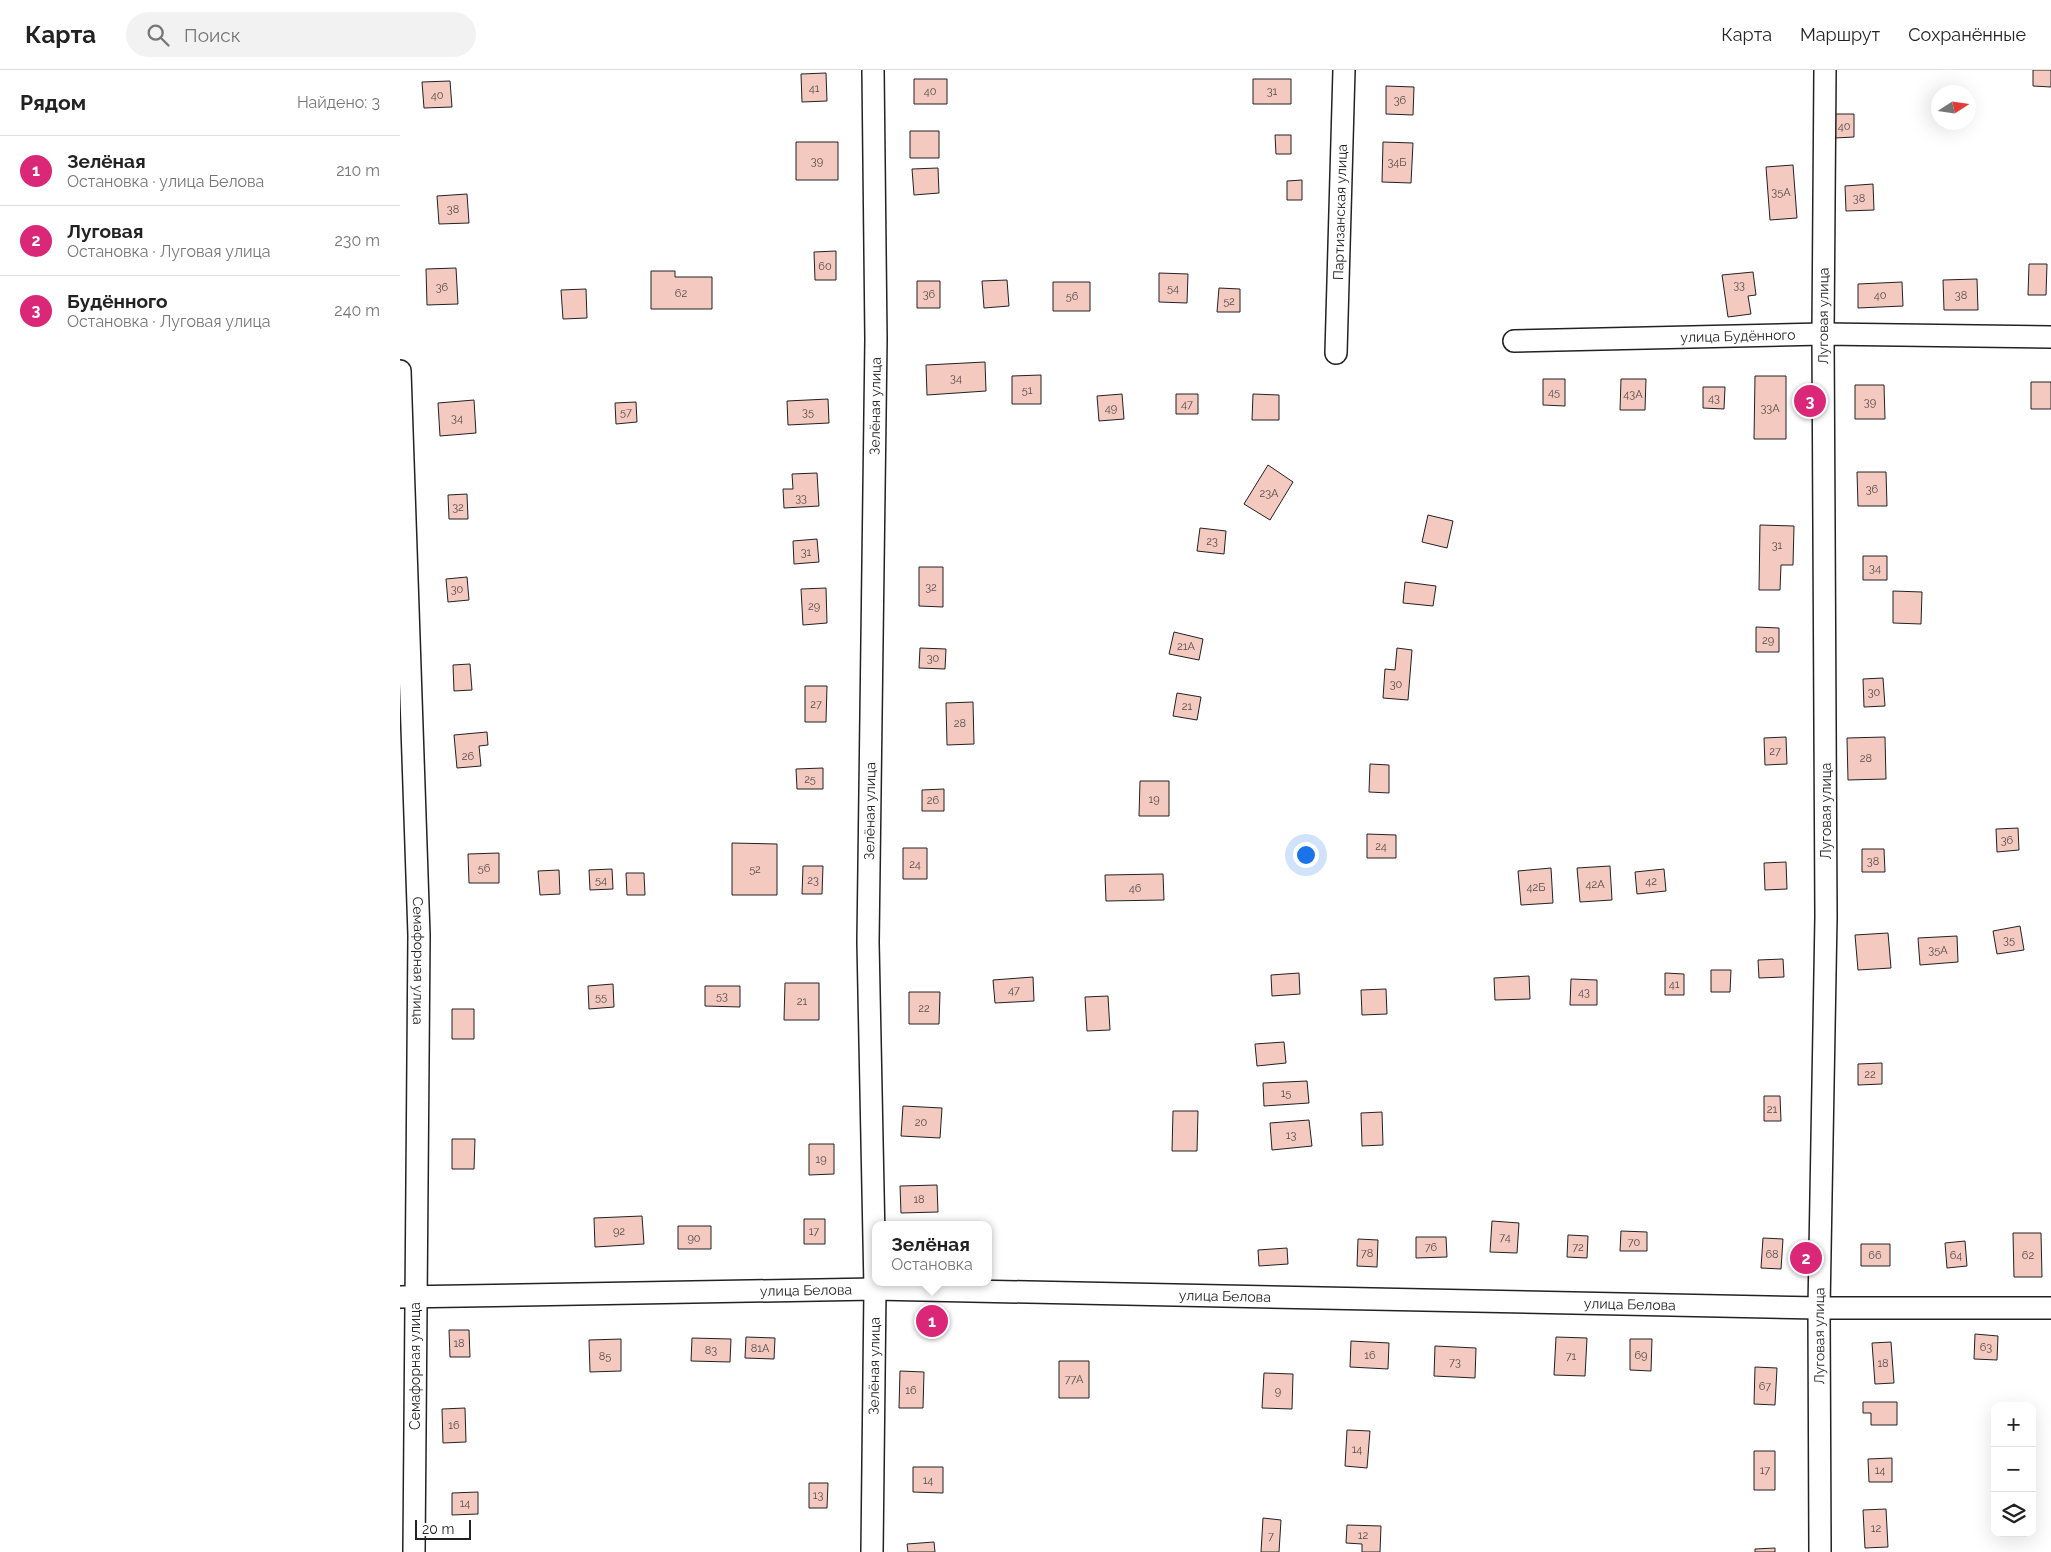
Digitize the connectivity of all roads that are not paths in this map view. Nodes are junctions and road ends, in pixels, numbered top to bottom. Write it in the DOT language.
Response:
graph roads {
  1 [pos="873,70"];
  2 [pos="1344,70"];
  3 [pos="1825,70"];
  4 [pos="1823,334"];
  5 [pos="2051,337"];
  6 [pos="1514,341"];
  7 [pos="1336,354"];
  8 [pos="400,371"];
  9 [pos="874,1221"];
  10 [pos="875,1286"];
  11 [pos="875,1289"];
  12 [pos="407,1297"];
  13 [pos="1819,1308"];
  14 [pos="2051,1308"];
  15 [pos="414,1552"];
  16 [pos="872,1552"];
  17 [pos="1820,1552"];
  1 -- 9 [label="street, Зелёная улица"];
  2 -- 7 [label="street, Партизанская улица"];
  3 -- 4 [label="street, Луговая улица"];
  4 -- 5 [label="street, улица Будённого"];
  4 -- 6 [label="street, улица Будённого"];
  4 -- 13 [label="street, Луговая улица"];
  8 -- 12 [label="street, Семафорная улица"];
  10 -- 11 [label="street, Зелёная улица"];
  11 -- 12 [label="street, улица Белова"];
  11 -- 13 [label="street, улица Белова"];
  11 -- 16 [label="street, Зелёная улица"];
  12 -- 15 [label="street, Семафорная улица"];
  13 -- 14 [label="street, улица Белова"];
  13 -- 17 [label="street, Луговая улица"];
}
